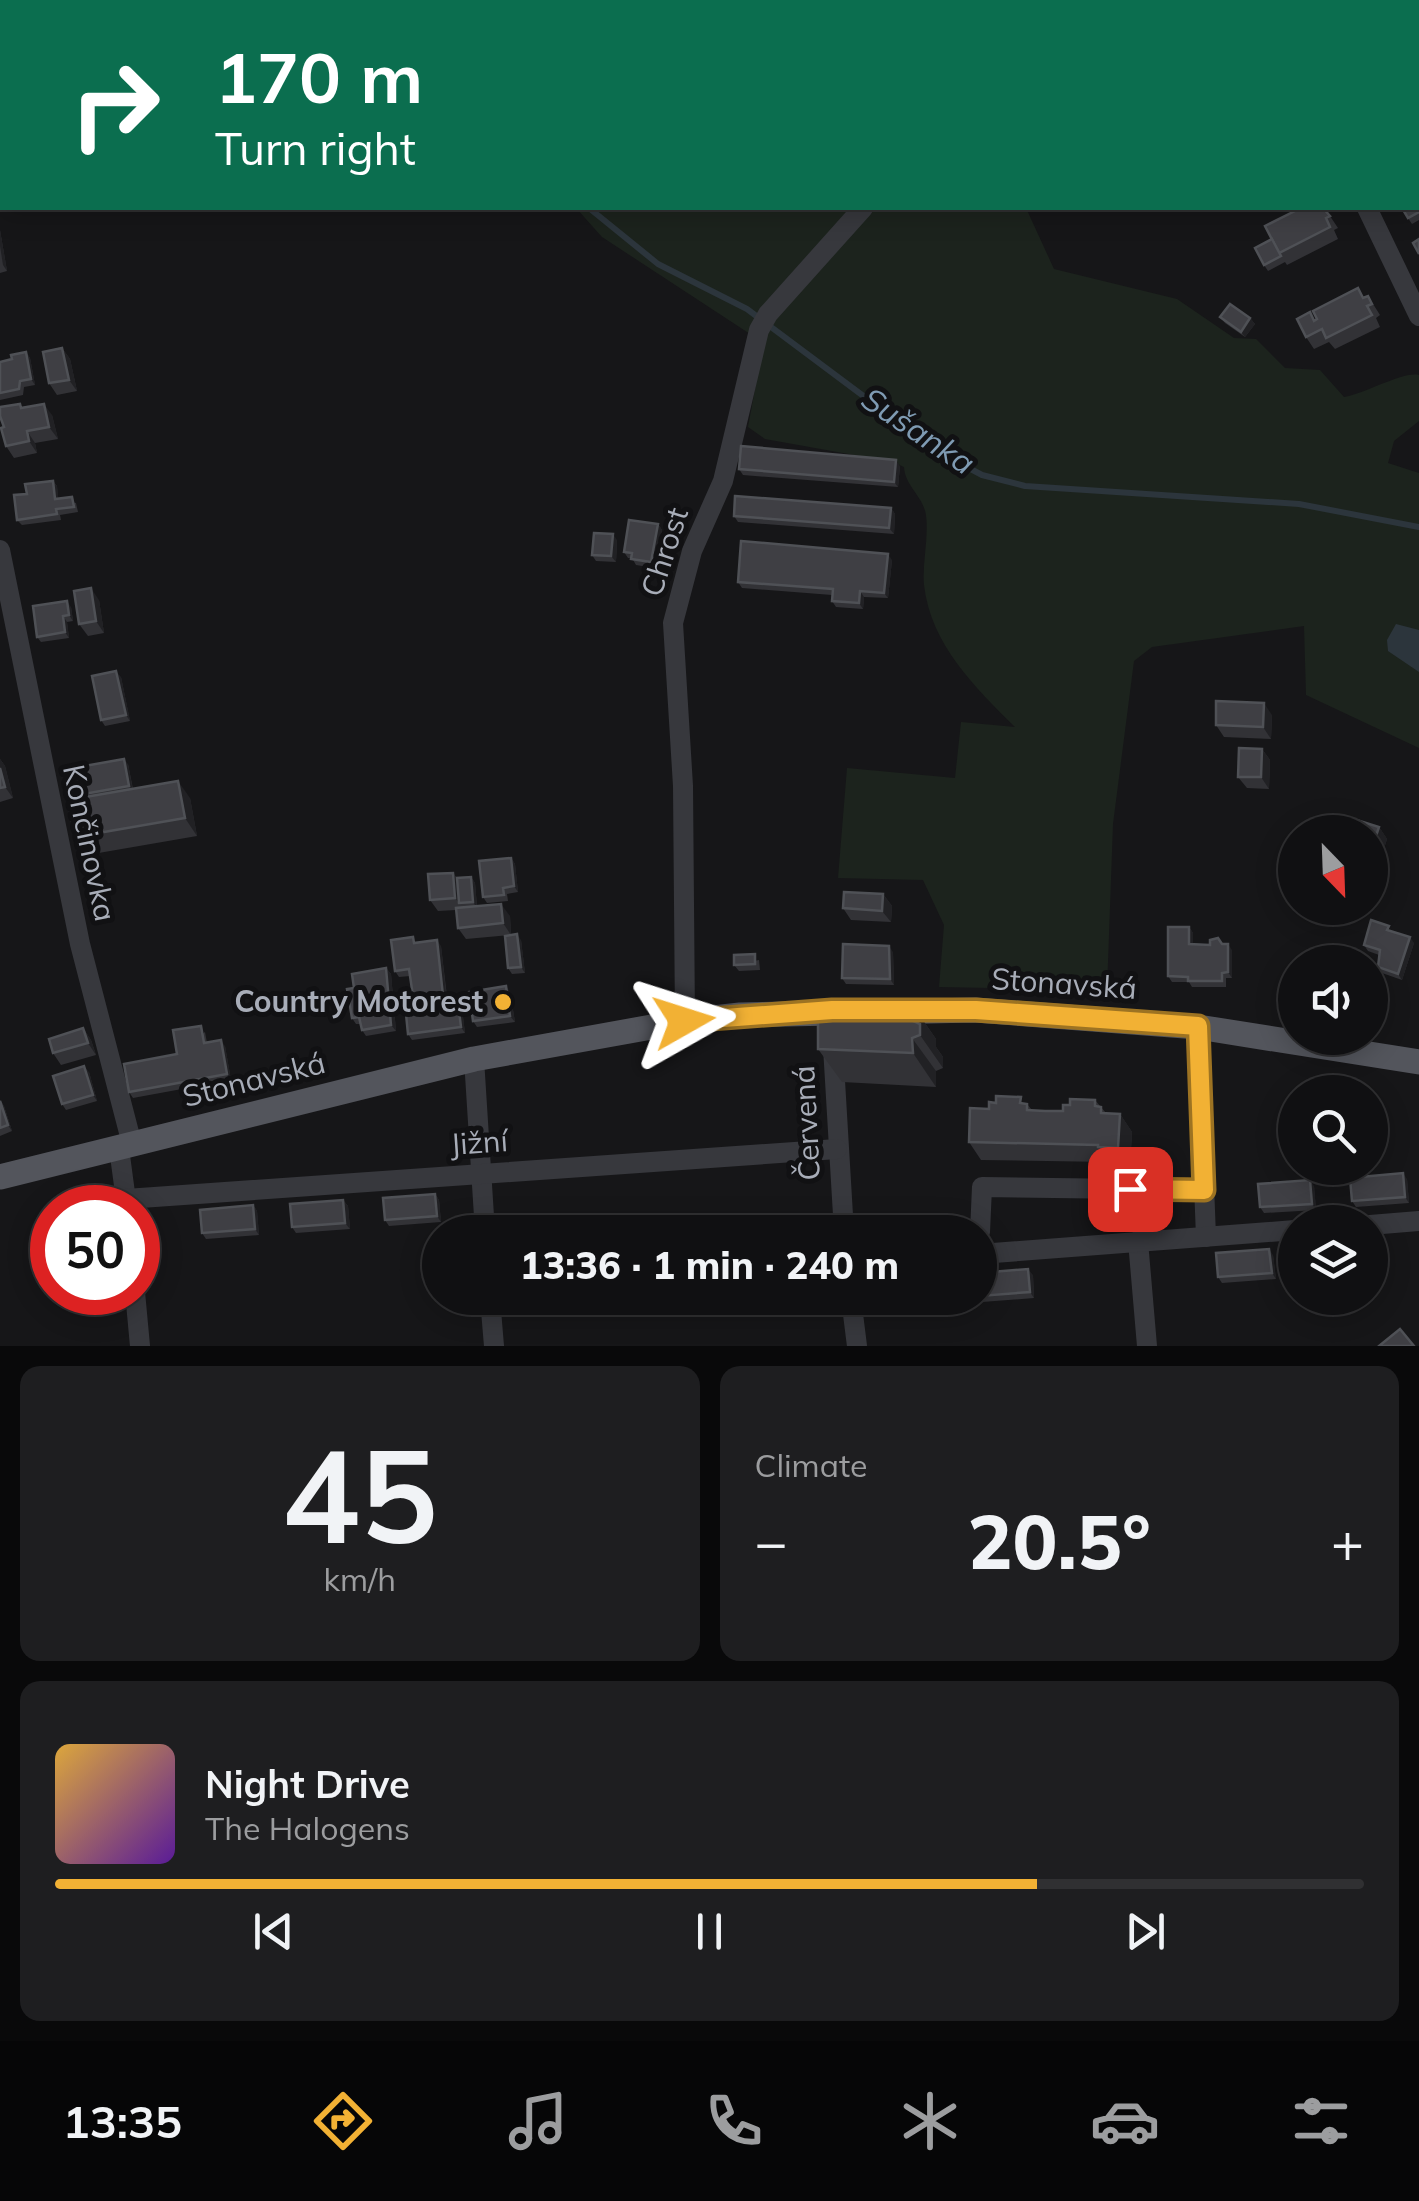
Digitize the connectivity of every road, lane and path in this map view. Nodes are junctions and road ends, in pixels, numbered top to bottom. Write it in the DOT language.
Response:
graph roads {
  1 [pos="860,210"];
  2 [pos="1368,210"];
  3 [pos="1419,316"];
  4 [pos="0,550"];
  5 [pos="832,1010"];
  6 [pos="684,1021"];
  7 [pos="1198,1026"];
  8 [pos="474,1059"];
  9 [pos="1419,1062"];
  10 [pos="126,1146"];
  11 [pos="837,1148"];
  12 [pos="481,1172"];
  13 [pos="0,1177"];
  14 [pos="126,1185"];
  15 [pos="1204,1190"];
  16 [pos="160,1200"];
  17 [pos="484,1215"];
  18 [pos="843,1215"];
  19 [pos="981,1215"];
  20 [pos="1419,1221"];
  21 [pos="1388,1223"];
  22 [pos="1278,1231"];
  23 [pos="1206,1237"];
  24 [pos="1138,1240"];
  25 [pos="997,1252"];
  26 [pos="137,1315"];
  27 [pos="491,1315"];
  28 [pos="853,1315"];
  29 [pos="140,1346"];
  30 [pos="494,1346"];
  31 [pos="857,1346"];
  32 [pos="1147,1346"];
  1 -- 6 [label="street, Chrost"];
  2 -- 3 [label="street"];
  4 -- 10 [label="street, Končinovka"];
  5 -- 6 [label="main road, Stonavská"];
  5 -- 7 [label="main road, Stonavská"];
  5 -- 11 [label="street, Červená"];
  6 -- 8 [label="main road, Stonavská"];
  7 -- 9 [label="main road, Stonavská"];
  7 -- 15 [label="street"];
  8 -- 10 [label="main road, Stonavská"];
  8 -- 12 [label="street"];
  10 -- 13 [label="main road, Stonavská"];
  10 -- 14 [label="street, Končinovka"];
  11 -- 12 [label="street, Jižní"];
  11 -- 18 [label="street, Červená"];
  12 -- 16 [label="street, Jižní"];
  12 -- 17 [label="street"];
  15 -- 19 [label="street"];
  15 -- 23 [label="street"];
  20 -- 21 [label="street"];
  22 -- 23 [label="street"];
  23 -- 24 [label="street"];
  24 -- 25 [label="street"];
  24 -- 32 [label="street"];
  26 -- 29 [label="street"];
  27 -- 30 [label="street"];
  28 -- 31 [label="street"];
}
